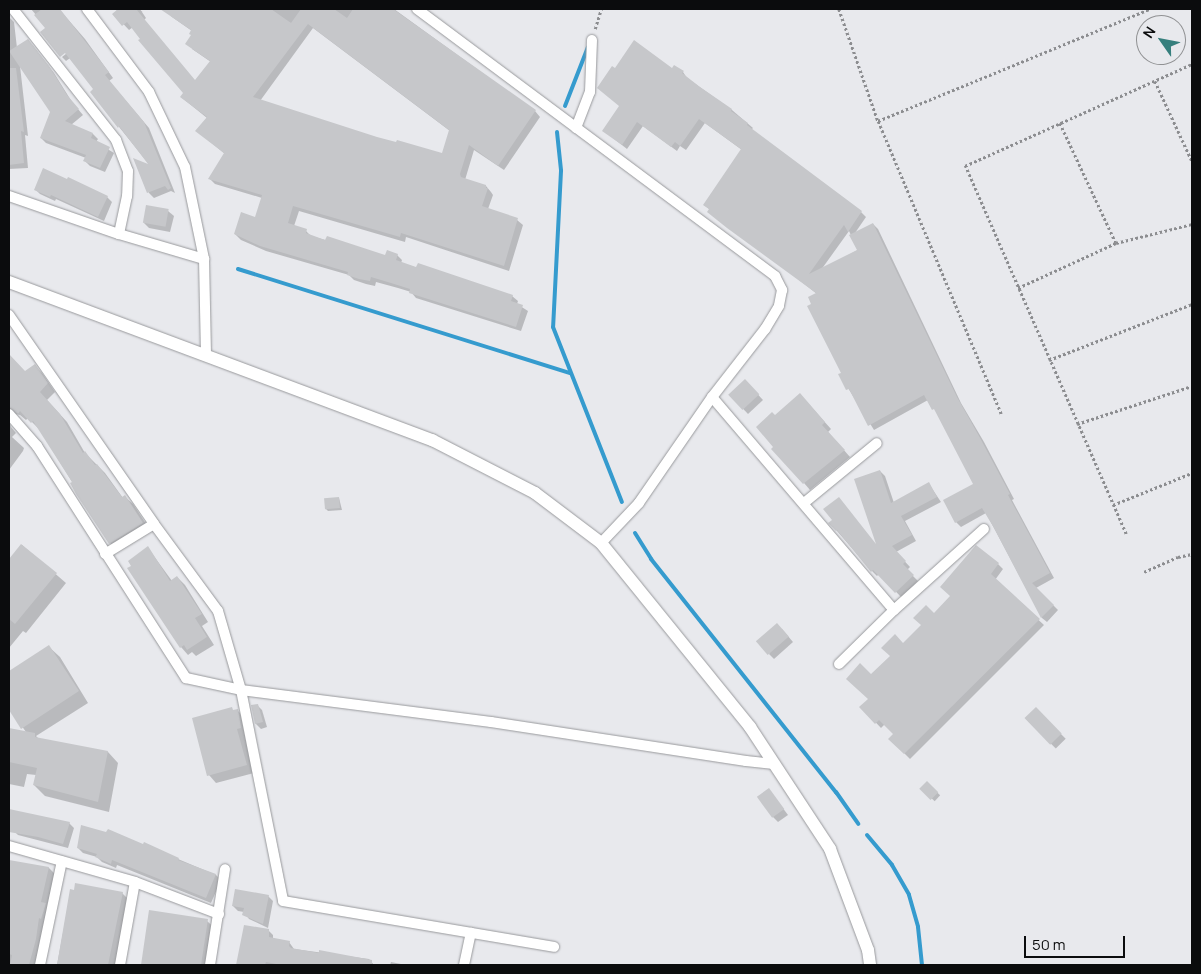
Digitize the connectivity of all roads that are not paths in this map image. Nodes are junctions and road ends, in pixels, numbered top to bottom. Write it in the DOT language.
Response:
graph roads {
  1 [pos="12,9"];
  2 [pos="87,9"];
  3 [pos="418,9"];
  4 [pos="592,40"];
  5 [pos="576,128"];
  6 [pos="9,196"];
  7 [pos="119,234"];
  8 [pos="204,259"];
  9 [pos="9,282"];
  10 [pos="9,315"];
  11 [pos="206,354"];
  12 [pos="712,397"];
  13 [pos="9,414"];
  14 [pos="877,443"];
  15 [pos="804,503"];
  16 [pos="154,524"];
  17 [pos="984,529"];
  18 [pos="601,544"];
  19 [pos="105,554"];
  20 [pos="894,610"];
  21 [pos="839,664"];
  22 [pos="241,690"];
  23 [pos="774,764"];
  24 [pos="9,846"];
  25 [pos="62,861"];
  26 [pos="225,869"];
  27 [pos="135,882"];
  28 [pos="219,914"];
  29 [pos="471,933"];
  30 [pos="554,947"];
  31 [pos="40,965"];
  32 [pos="120,965"];
  33 [pos="210,965"];
  34 [pos="464,965"];
  35 [pos="870,965"];
  1 -- 7 [label="street"];
  2 -- 8 [label="street"];
  3 -- 5 [label="street"];
  4 -- 5 [label="street"];
  5 -- 12 [label="street"];
  6 -- 7 [label="street"];
  7 -- 8 [label="street"];
  8 -- 11 [label="street"];
  9 -- 11 [label="street"];
  10 -- 16 [label="street"];
  11 -- 18 [label="street"];
  12 -- 15 [label="street"];
  12 -- 18 [label="street"];
  13 -- 19 [label="street"];
  14 -- 15 [label="street"];
  15 -- 20 [label="street"];
  16 -- 19 [label="street"];
  16 -- 22 [label="street"];
  17 -- 20 [label="street"];
  18 -- 23 [label="street"];
  19 -- 22 [label="street"];
  20 -- 21 [label="street"];
  22 -- 23 [label="street"];
  22 -- 29 [label="street"];
  23 -- 35 [label="street"];
  24 -- 25 [label="street"];
  25 -- 27 [label="street"];
  25 -- 31 [label="street"];
  26 -- 28 [label="street"];
  27 -- 28 [label="street"];
  27 -- 32 [label="street"];
  28 -- 33 [label="street"];
  29 -- 30 [label="street"];
  29 -- 34 [label="street"];
}
